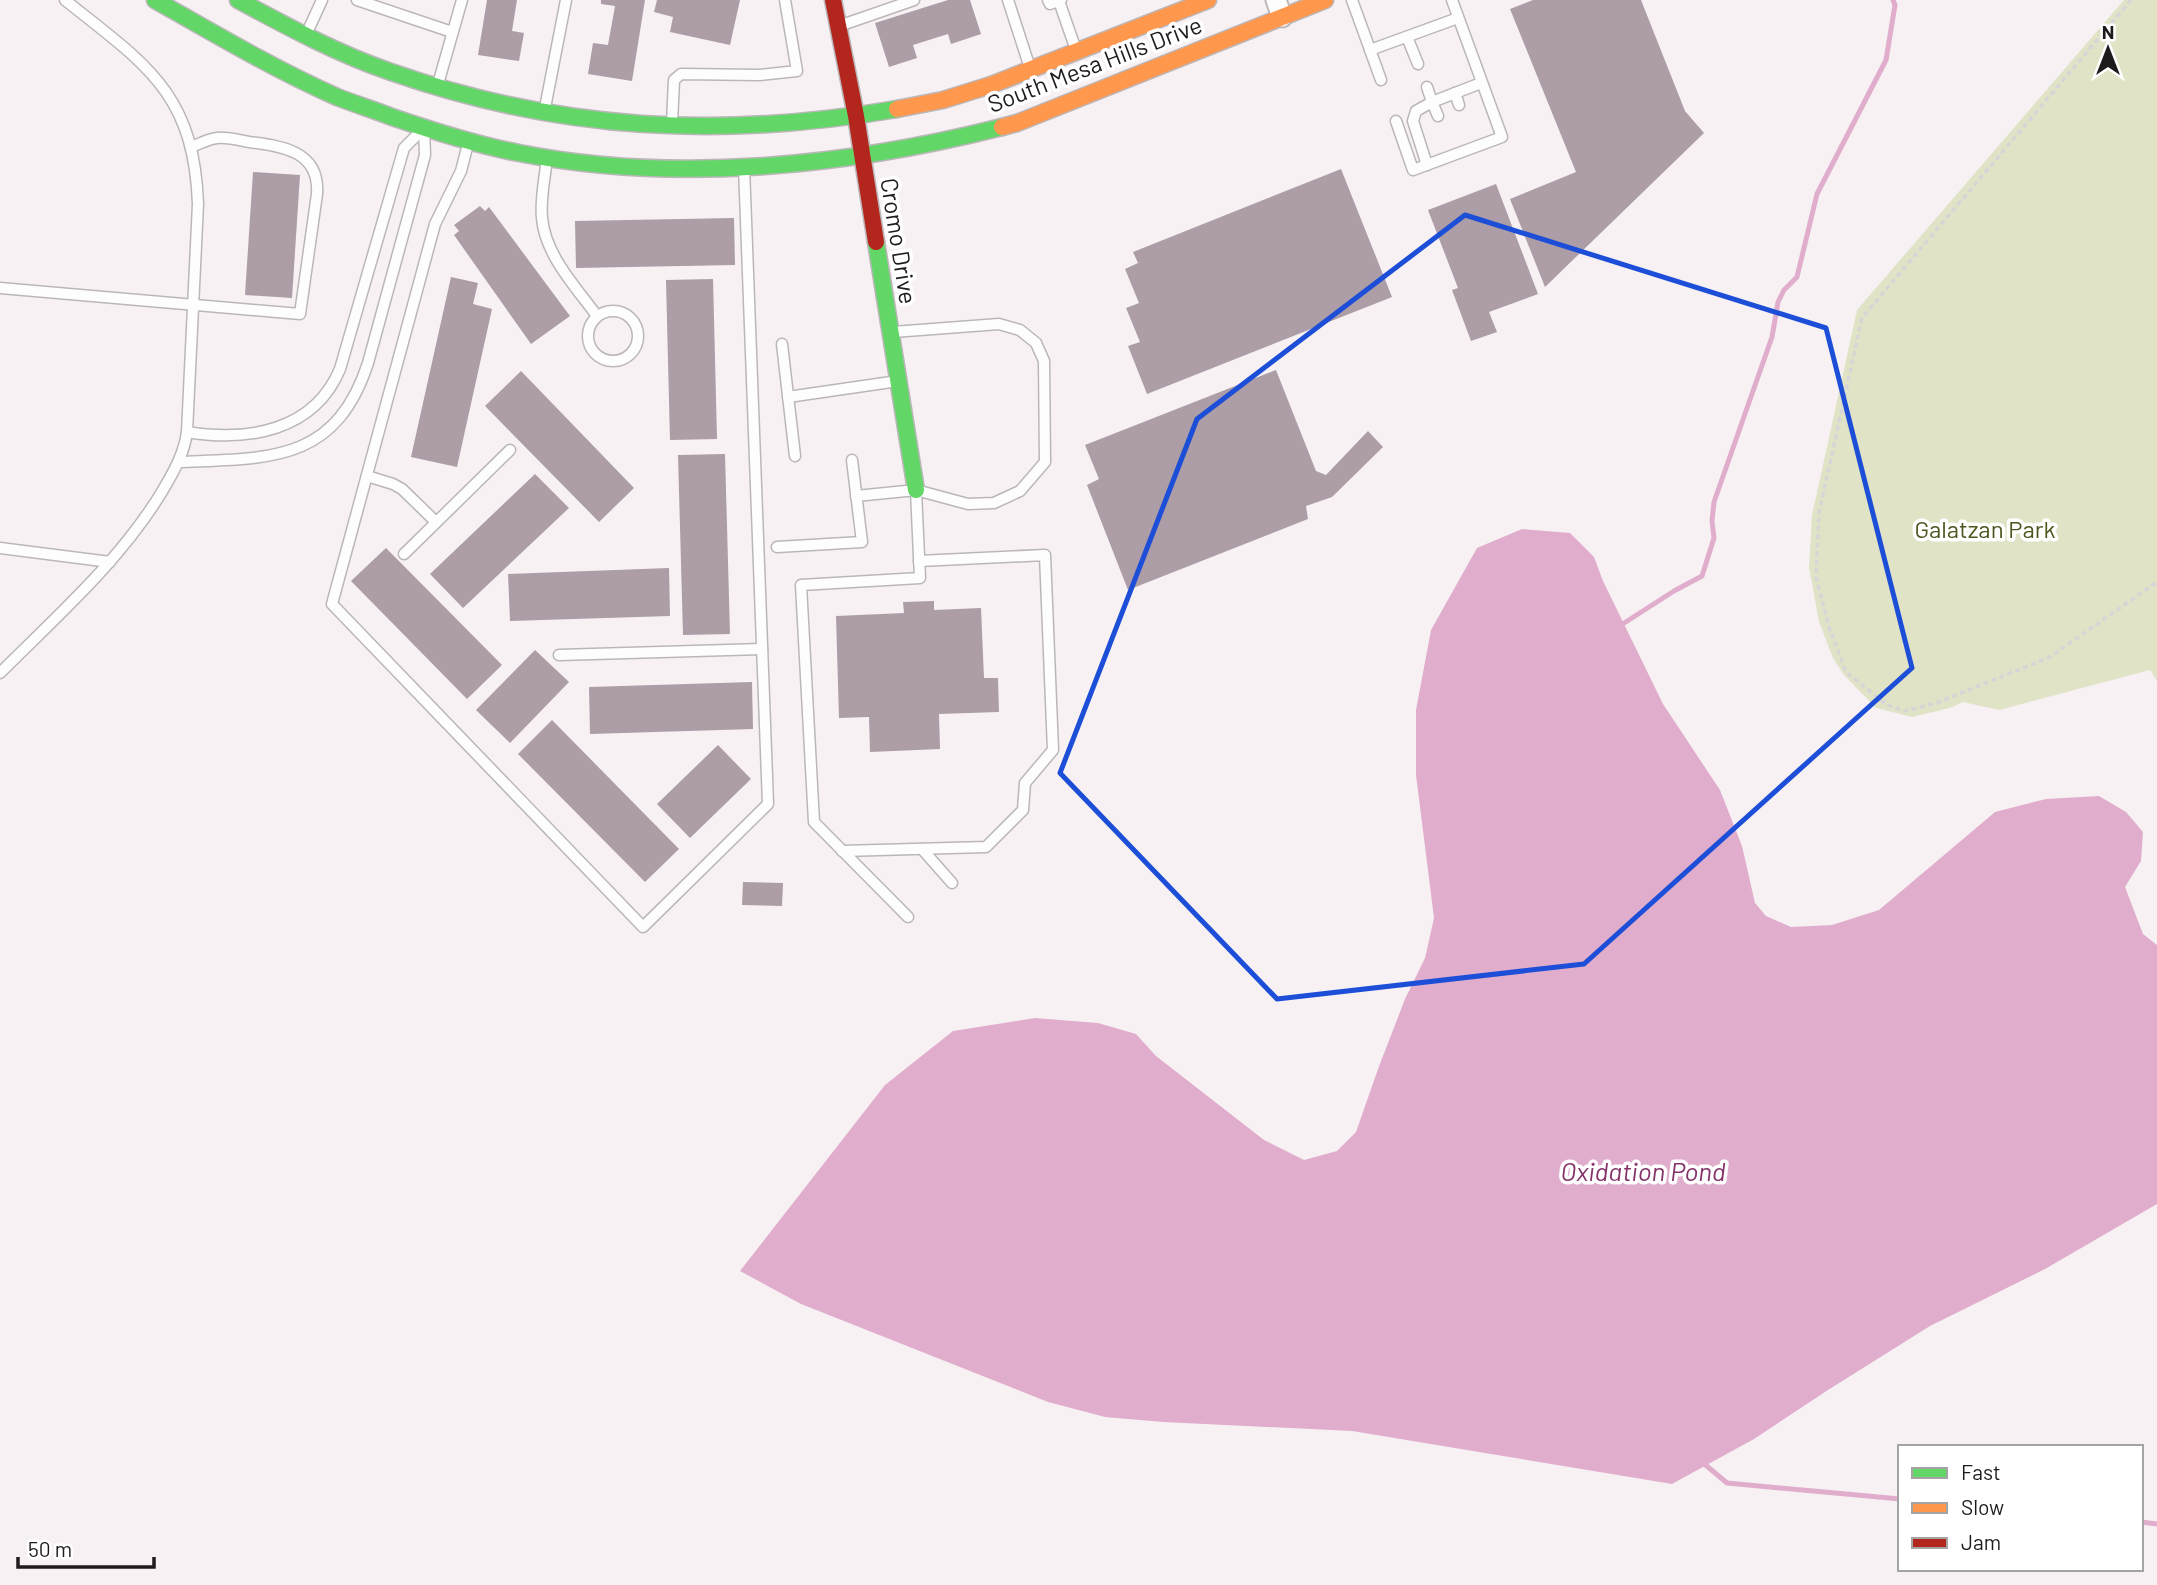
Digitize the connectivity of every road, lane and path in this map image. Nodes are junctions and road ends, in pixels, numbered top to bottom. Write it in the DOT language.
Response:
graph roads {
  1 [pos="65,0"];
  2 [pos="155,0"];
  3 [pos="238,0"];
  4 [pos="321,0"];
  5 [pos="358,0"];
  6 [pos="461,0"];
  7 [pos="566,0"];
  8 [pos="785,0"];
  9 [pos="834,0"];
  10 [pos="914,0"];
  11 [pos="1008,0"];
  12 [pos="1048,0"];
  13 [pos="1060,0"];
  14 [pos="1208,0"];
  15 [pos="1325,0"];
  16 [pos="1352,0"];
  17 [pos="1452,0"];
  18 [pos="2131,0"];
  19 [pos="1279,8"];
  20 [pos="1458,19"];
  21 [pos="838,27"];
  22 [pos="452,32"];
  23 [pos="305,36"];
  24 [pos="1408,37"];
  25 [pos="1370,50"];
  26 [pos="1076,51"];
  27 [pos="1418,65"];
  28 [pos="1031,72"];
  29 [pos="1381,80"];
  30 [pos="1481,83"];
  31 [pos="1427,87"];
  32 [pos="1455,93"];
  33 [pos="434,98"];
  34 [pos="1432,102"];
  35 [pos="1459,105"];
  36 [pos="544,114"];
  37 [pos="856,116"];
  38 [pos="1438,116"];
  39 [pos="1396,121"];
  40 [pos="672,127"];
  41 [pos="424,128"];
  42 [pos="469,140"];
  43 [pos="191,147"];
  44 [pos="861,156"];
  45 [pos="547,158"];
  46 [pos="1427,165"];
  47 [pos="744,166"];
  48 [pos="0,288"];
  49 [pos="195,306"];
  50 [pos="597,316"];
  51 [pos="890,332"];
  52 [pos="782,344"];
  53 [pos="898,381"];
  54 [pos="788,397"];
  55 [pos="187,432"];
  56 [pos="510,450"];
  57 [pos="794,456"];
  58 [pos="852,460"];
  59 [pos="179,463"];
  60 [pos="367,476"];
  61 [pos="916,490"];
  62 [pos="856,496"];
  63 [pos="436,522"];
  64 [pos="777,547"];
  65 [pos="0,548"];
  66 [pos="404,554"];
  67 [pos="919,561"];
  68 [pos="110,562"];
  69 [pos="2157,582"];
  70 [pos="762,649"];
  71 [pos="559,655"];
  72 [pos="0,673"];
  73 [pos="922,849"];
  74 [pos="842,851"];
  75 [pos="952,883"];
  76 [pos="908,917"];
  1 -- 43 [label="lane"];
  2 -- 41 [label="street, South Mesa Hills Drive"];
  3 -- 23 [label="street, South Mesa Hills Drive"];
  4 -- 23 [label="lane"];
  5 -- 22 [label="lane"];
  6 -- 22 [label="lane"];
  7 -- 36 [label="lane"];
  8 -- 40 [label="lane"];
  9 -- 21 [label="street, Cromo Drive"];
  10 -- 21 [label="lane"];
  11 -- 28 [label="lane"];
  12 -- 13 [label="lane"];
  13 -- 26 [label="lane"];
  14 -- 26 [label="street, South Mesa Hills Drive"];
  15 -- 19 [label="street, South Mesa Hills Drive"];
  16 -- 25 [label="lane"];
  17 -- 20 [label="lane"];
  18 -- 69 [label="path"];
  19 -- 44 [label="street, South Mesa Hills Drive"];
  20 -- 24 [label="lane"];
  20 -- 30 [label="lane"];
  21 -- 37 [label="street, Cromo Drive"];
  22 -- 33 [label="lane"];
  23 -- 33 [label="street, South Mesa Hills Drive"];
  24 -- 25 [label="lane"];
  24 -- 27 [label="lane"];
  25 -- 29 [label="lane"];
  26 -- 28 [label="street, South Mesa Hills Drive"];
  28 -- 37 [label="street, South Mesa Hills Drive"];
  30 -- 32 [label="lane"];
  30 -- 46 [label="lane"];
  31 -- 34 [label="lane"];
  32 -- 34 [label="lane"];
  32 -- 35 [label="lane"];
  33 -- 36 [label="street, South Mesa Hills Drive"];
  33 -- 41 [label="street"];
  34 -- 38 [label="lane"];
  34 -- 46 [label="lane"];
  36 -- 40 [label="street, South Mesa Hills Drive"];
  37 -- 40 [label="street, South Mesa Hills Drive"];
  37 -- 44 [label="street, Cromo Drive"];
  39 -- 46 [label="lane"];
  41 -- 42 [label="street, South Mesa Hills Drive"];
  41 -- 55 [label="lane"];
  41 -- 59 [label="lane"];
  42 -- 45 [label="street, South Mesa Hills Drive"];
  42 -- 60 [label="lane"];
  43 -- 49 [label="lane"];
  43 -- 49 [label="lane"];
  44 -- 47 [label="street, South Mesa Hills Drive"];
  44 -- 51 [label="street, Cromo Drive"];
  45 -- 47 [label="street, South Mesa Hills Drive"];
  45 -- 50 [label="lane"];
  47 -- 70 [label="lane"];
  48 -- 49 [label="lane"];
  49 -- 55 [label="lane"];
  50 -- 50 [label="lane"];
  51 -- 53 [label="street, Cromo Drive"];
  51 -- 61 [label="lane"];
  52 -- 54 [label="lane"];
  53 -- 54 [label="lane"];
  53 -- 61 [label="street, Cromo Drive"];
  54 -- 57 [label="lane"];
  55 -- 59 [label="lane"];
  56 -- 63 [label="lane"];
  58 -- 62 [label="lane"];
  59 -- 68 [label="lane"];
  60 -- 63 [label="lane"];
  60 -- 70 [label="lane"];
  61 -- 62 [label="lane"];
  61 -- 67 [label="lane"];
  62 -- 64 [label="lane"];
  63 -- 66 [label="lane"];
  65 -- 68 [label="lane"];
  67 -- 73 [label="lane"];
  67 -- 74 [label="lane"];
  68 -- 72 [label="lane"];
  70 -- 71 [label="lane"];
  73 -- 74 [label="lane"];
  73 -- 75 [label="lane"];
  74 -- 76 [label="lane"];
}
